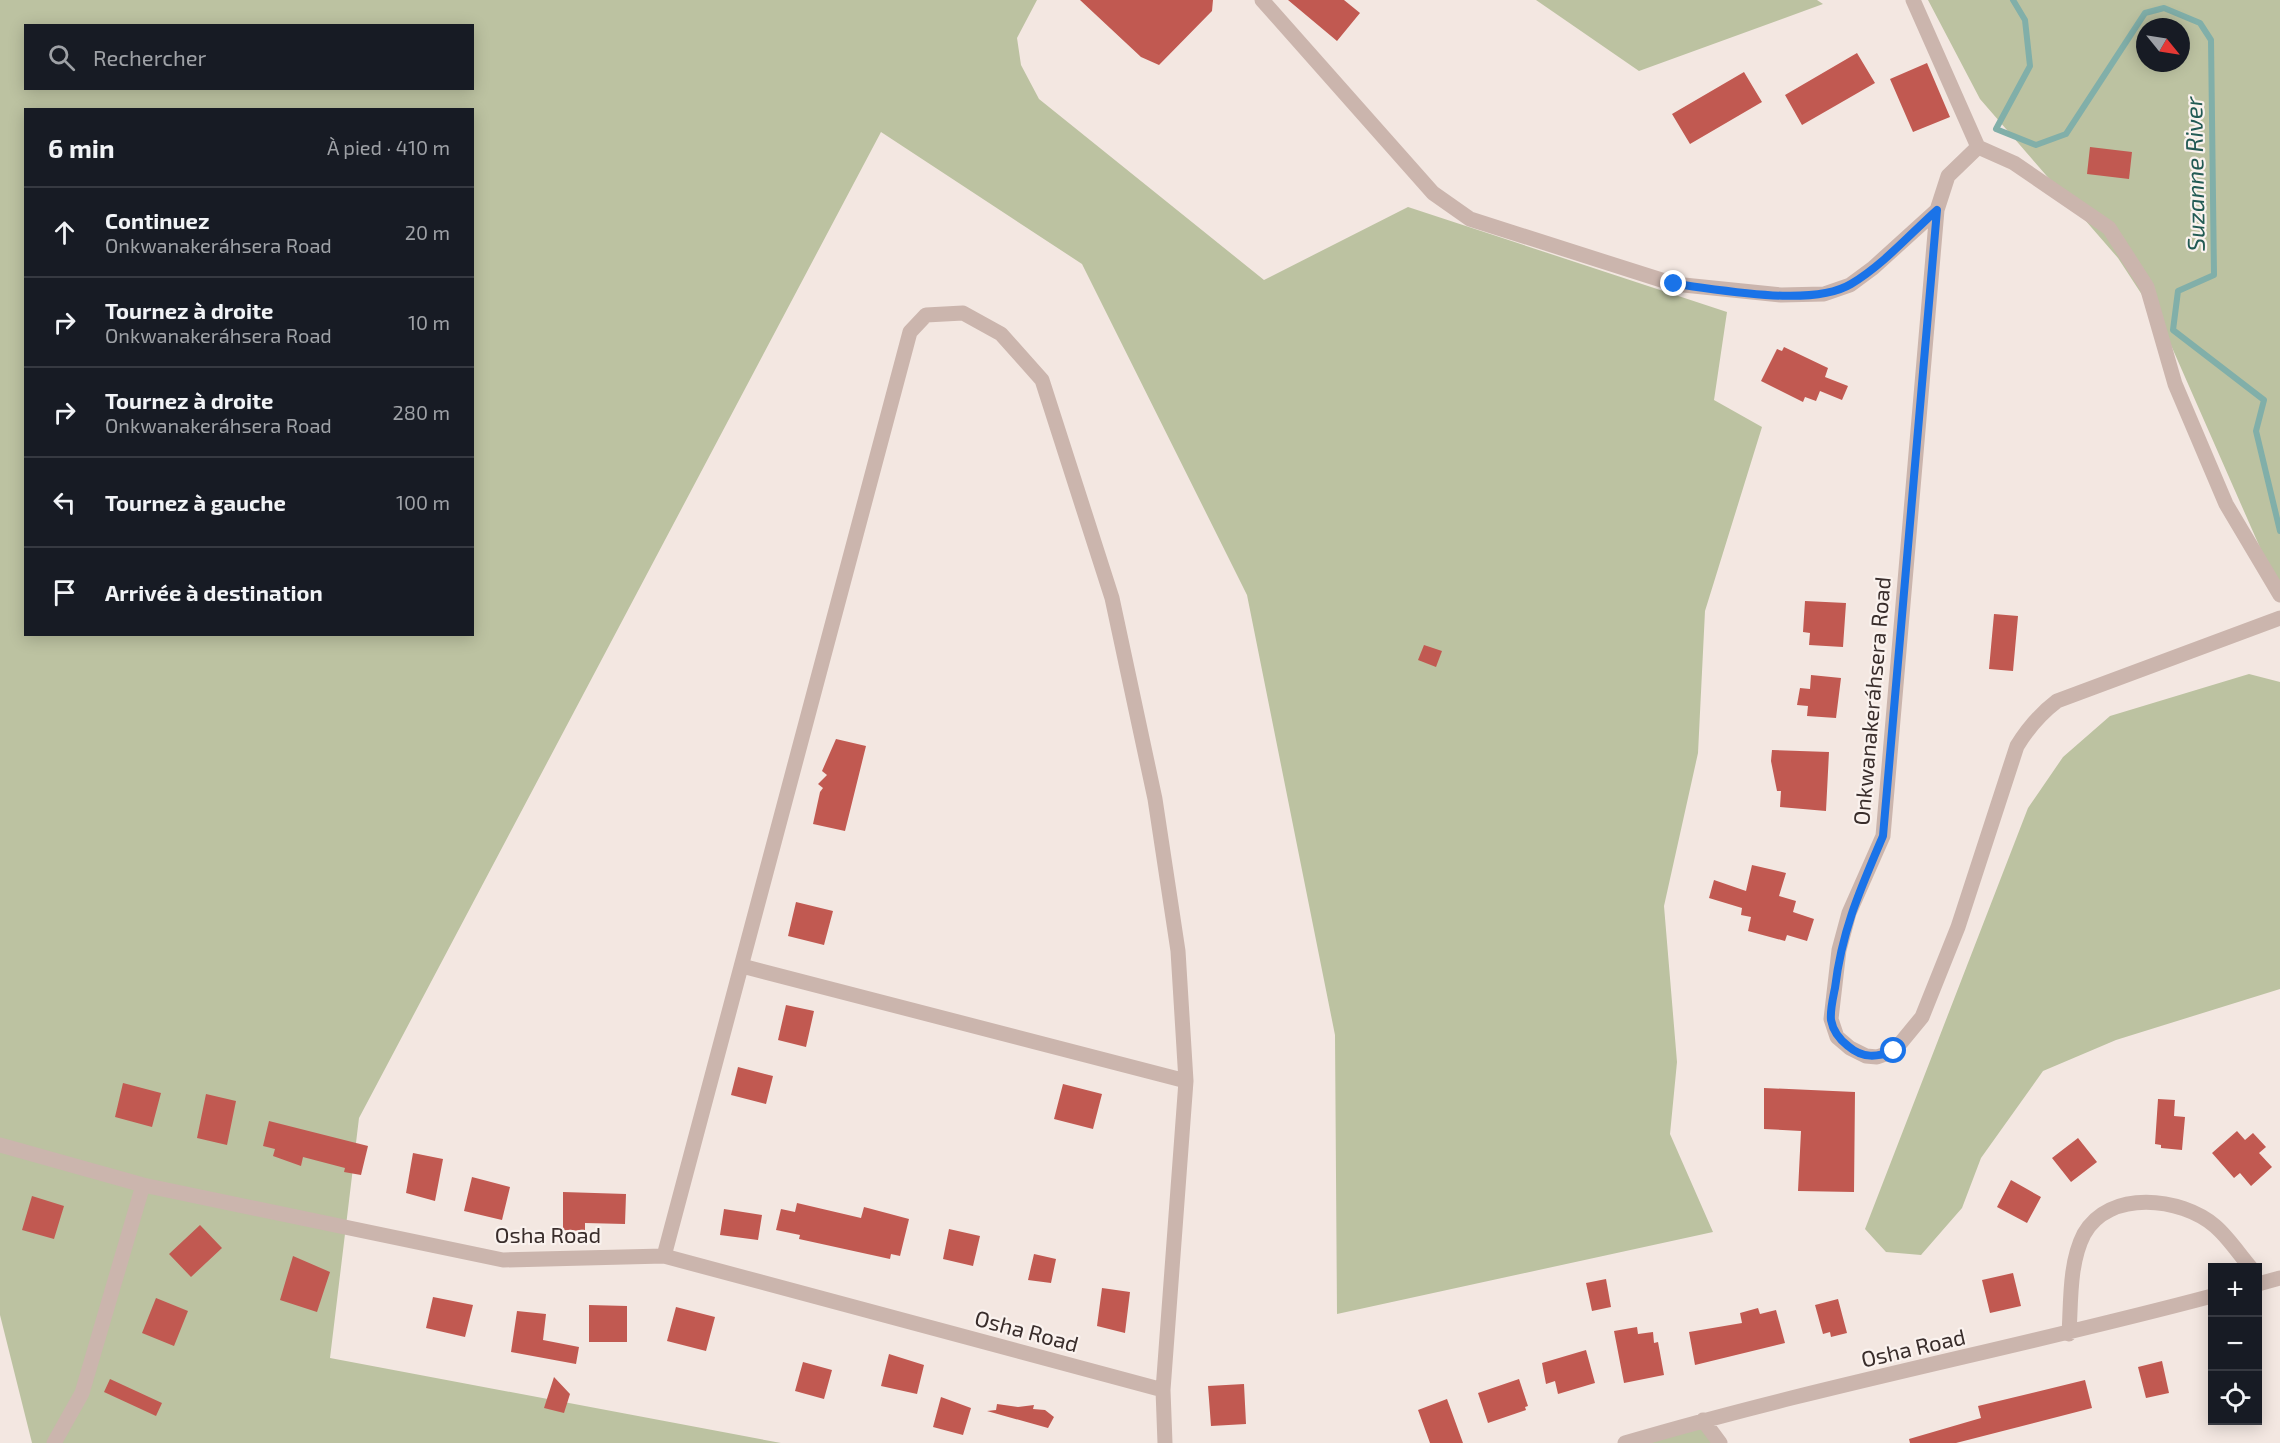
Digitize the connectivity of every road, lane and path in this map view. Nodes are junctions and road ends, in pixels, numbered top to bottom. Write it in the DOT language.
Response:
graph roads {
  1 [pos="1262,0"];
  2 [pos="1913,0"];
  3 [pos="1978,147"];
  4 [pos="1937,210"];
  5 [pos="2280,595"];
  6 [pos="2280,618"];
  7 [pos="742,966"];
  8 [pos="1186,1081"];
  9 [pos="0,1144"];
  10 [pos="143,1185"];
  11 [pos="664,1256"];
  12 [pos="2247,1263"];
  13 [pos="2280,1278"];
  14 [pos="2262,1281"];
  15 [pos="2208,1297"];
  16 [pos="2069,1334"];
  17 [pos="1163,1390"];
  18 [pos="1703,1420"];
  19 [pos="54,1443"];
  20 [pos="1165,1443"];
  21 [pos="1625,1443"];
  22 [pos="1720,1443"];
  1 -- 4 [label="street"];
  2 -- 3 [label="street"];
  3 -- 4 [label="street, Onkwanakeráhsera Road"];
  3 -- 5 [label="street"];
  4 -- 6 [label="street, Onkwanakeráhsera Road"];
  7 -- 8 [label="street"];
  7 -- 8 [label="street"];
  7 -- 11 [label="street"];
  8 -- 17 [label="street"];
  9 -- 10 [label="street, Osha Road"];
  10 -- 11 [label="street, Osha Road"];
  10 -- 19 [label="street"];
  11 -- 17 [label="street, Osha Road"];
  12 -- 16 [label="street"];
  13 -- 14 [label="street"];
  15 -- 16 [label="street, Osha Road"];
  16 -- 18 [label="street, Osha Road"];
  17 -- 20 [label="street"];
  18 -- 21 [label="street, Osha Road"];
  18 -- 22 [label="street"];
}
